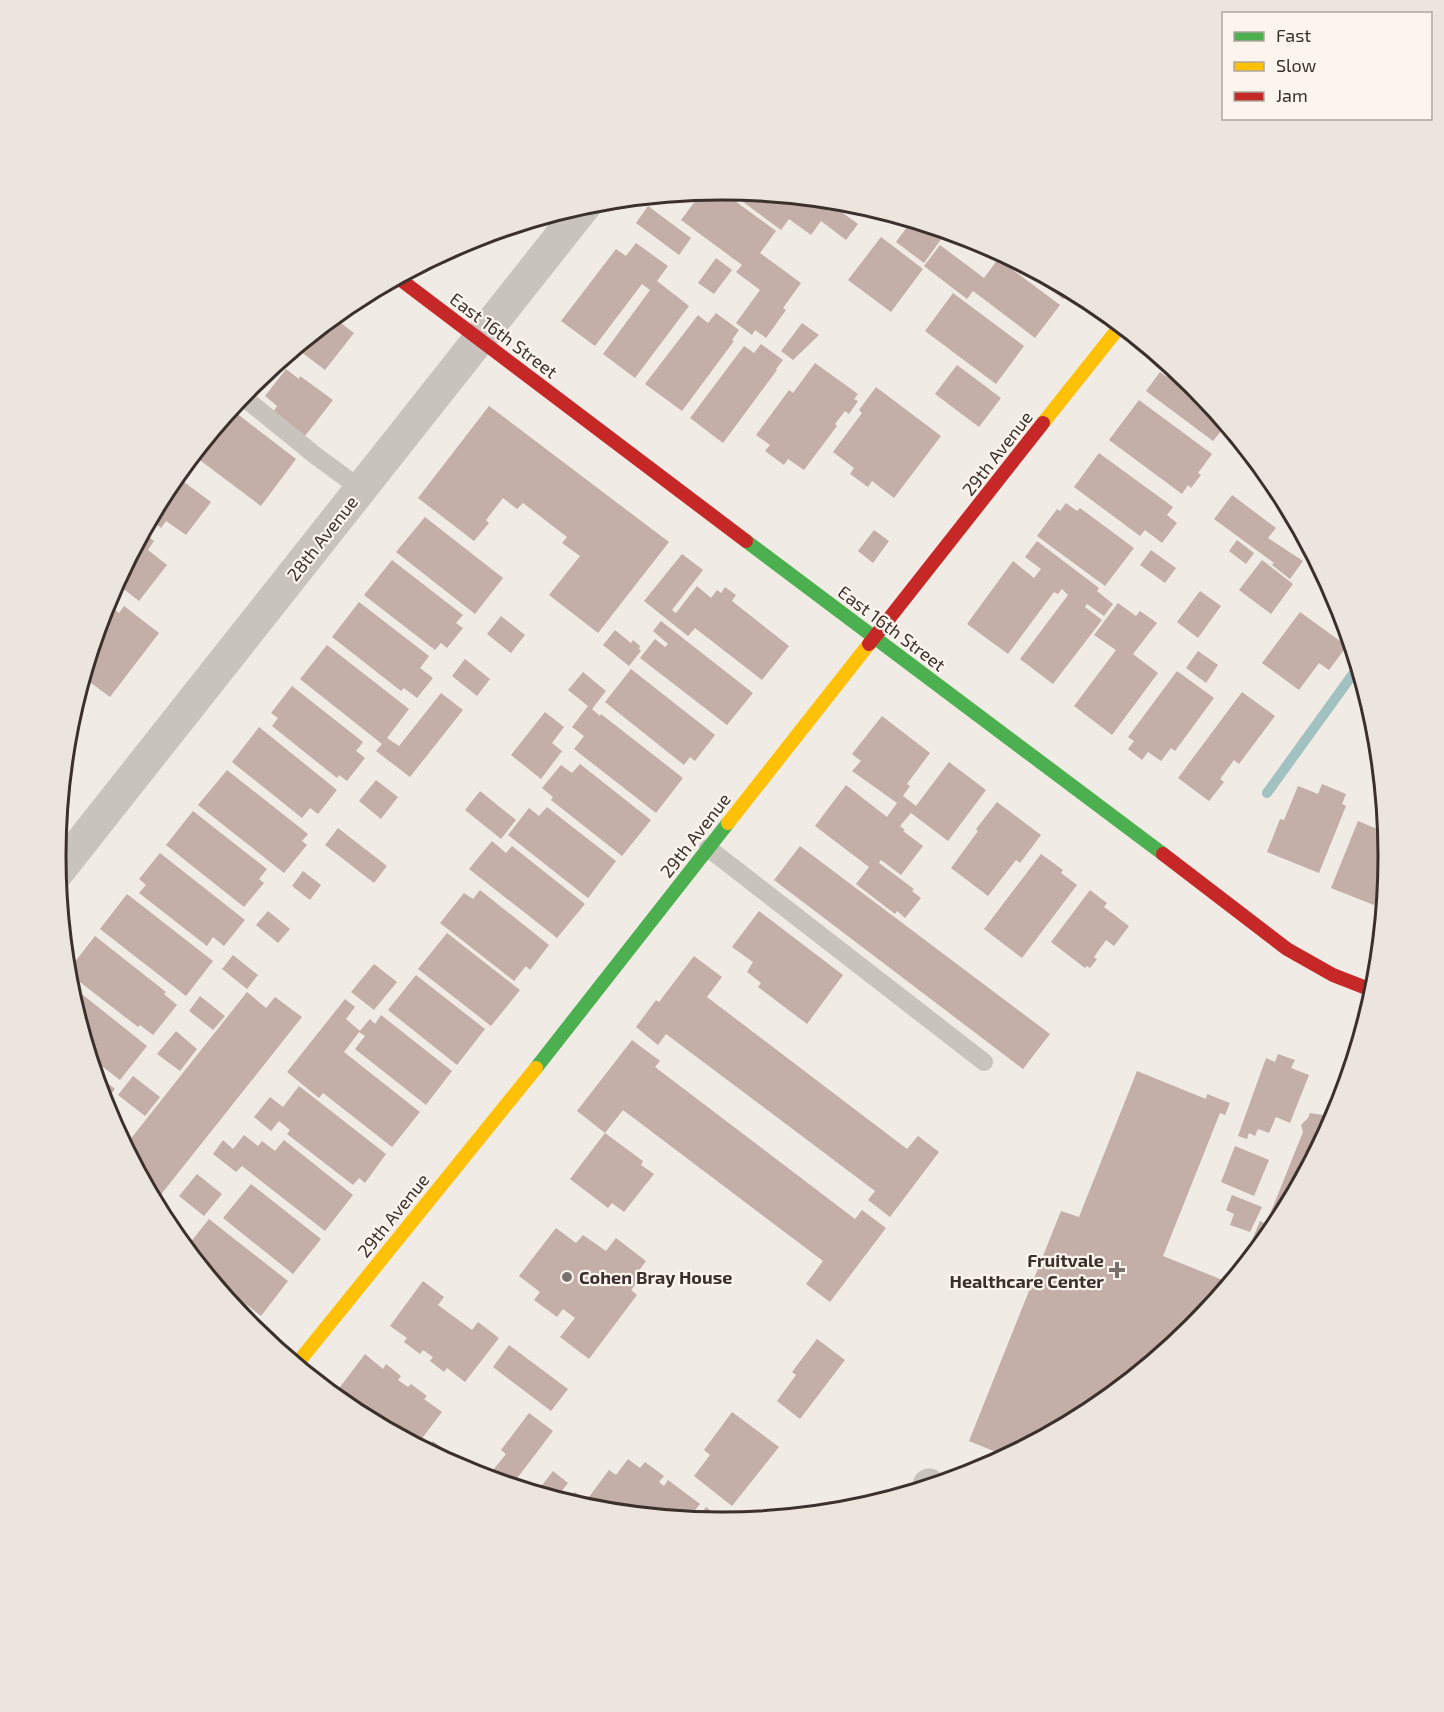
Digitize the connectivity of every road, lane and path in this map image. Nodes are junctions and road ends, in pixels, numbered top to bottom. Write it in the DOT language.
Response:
graph roads {
  1 [pos="576,217"];
  2 [pos="404,283"];
  3 [pos="1115,332"];
  4 [pos="480,339"];
  5 [pos="249,402"];
  6 [pos="361,489"];
  7 [pos="874,638"];
  8 [pos="708,848"];
  9 [pos="66,861"];
  10 [pos="1364,987"];
  11 [pos="984,1062"];
  12 [pos="301,1359"];
  1 -- 4 [label="street, 28th Avenue"];
  2 -- 4 [label="street, East 16th Street"];
  3 -- 7 [label="street, 29th Avenue"];
  4 -- 6 [label="street, 28th Avenue"];
  4 -- 7 [label="street, East 16th Street"];
  5 -- 6 [label="lane"];
  6 -- 9 [label="street, 28th Avenue"];
  7 -- 8 [label="street, 29th Avenue"];
  7 -- 10 [label="street, East 16th Street"];
  8 -- 11 [label="lane"];
  8 -- 12 [label="street, 29th Avenue"];
}
